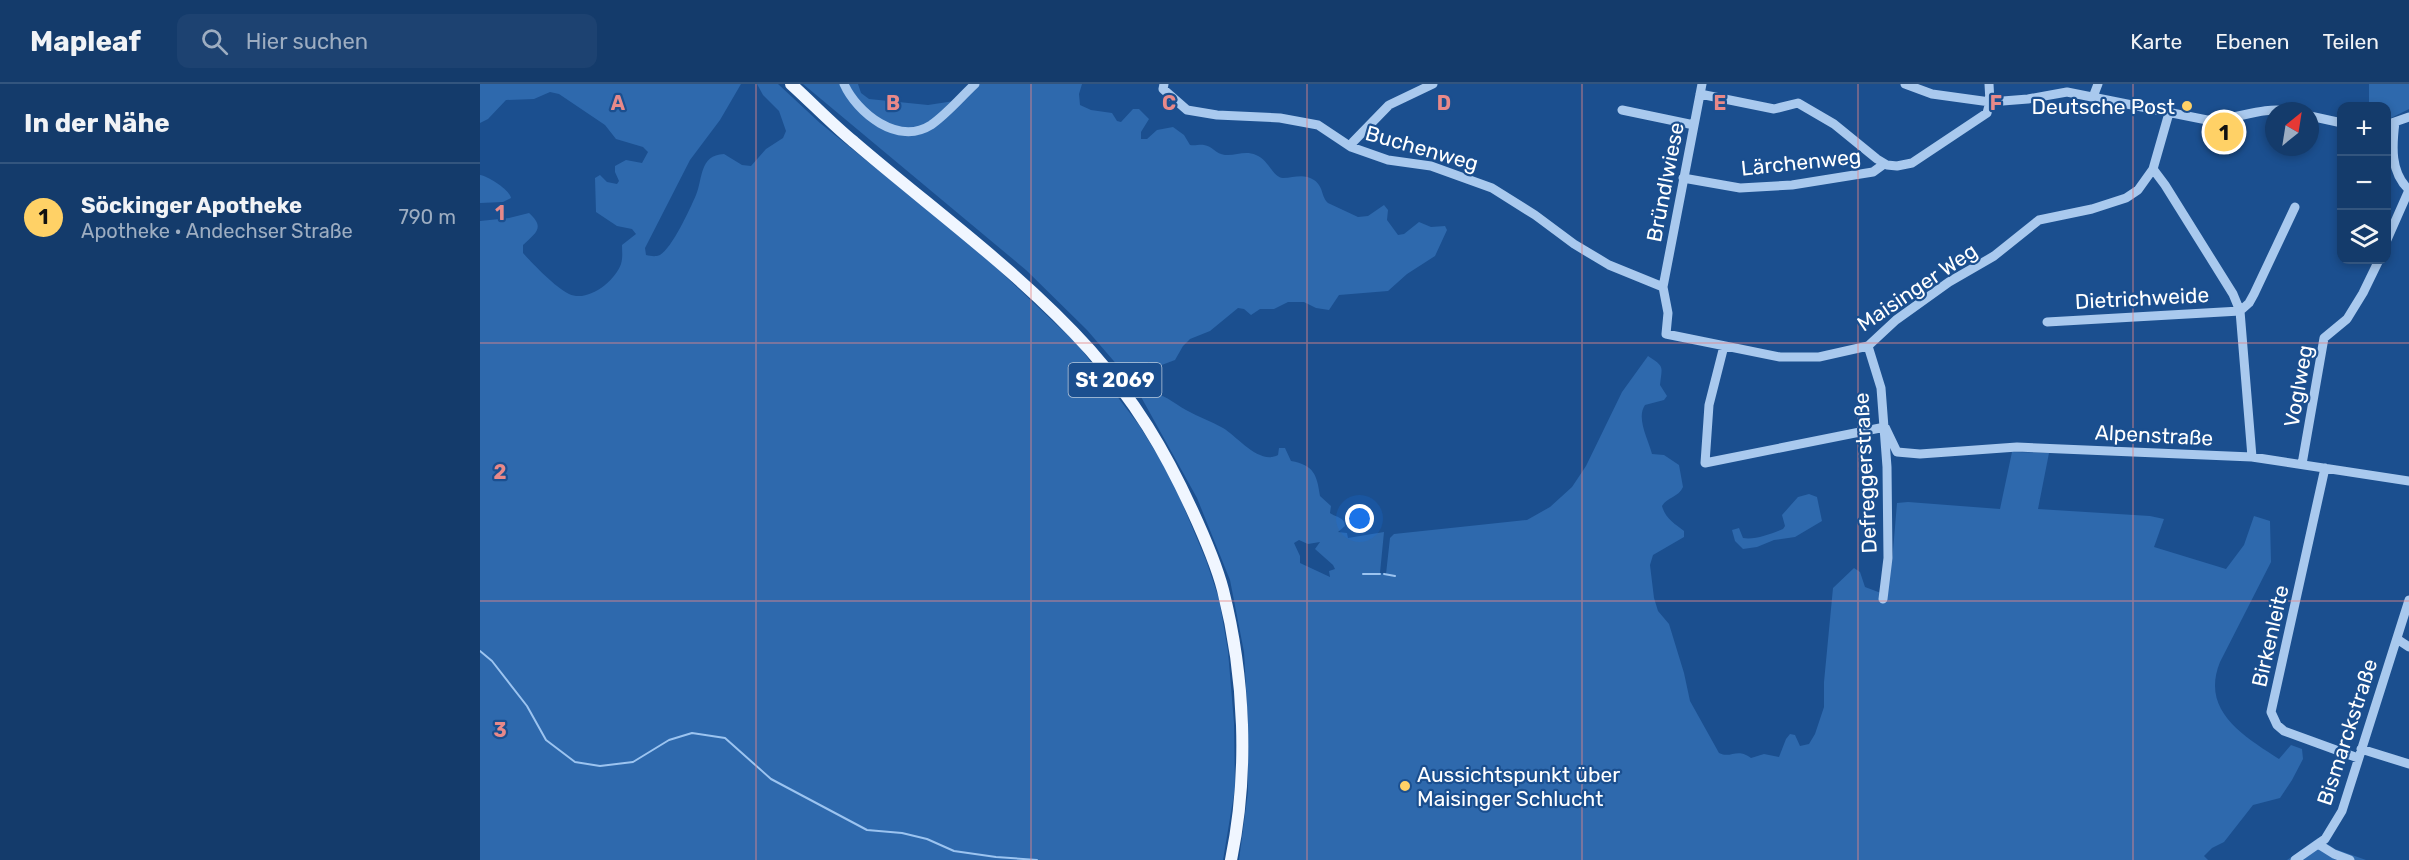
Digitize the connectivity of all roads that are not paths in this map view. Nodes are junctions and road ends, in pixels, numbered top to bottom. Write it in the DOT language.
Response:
graph roads {
  1 [pos="791,84"];
  2 [pos="844,84"];
  3 [pos="975,84"];
  4 [pos="1164,84"];
  5 [pos="1433,84"];
  6 [pos="1702,84"];
  7 [pos="1905,84"];
  8 [pos="1989,84"];
  9 [pos="2098,84"];
  10 [pos="1700,94"];
  11 [pos="2093,97"];
  12 [pos="1990,102"];
  13 [pos="1622,110"];
  14 [pos="2265,111"];
  15 [pos="2169,113"];
  16 [pos="2409,117"];
  17 [pos="2319,118"];
  18 [pos="2337,122"];
  19 [pos="2391,124"];
  20 [pos="1694,125"];
  21 [pos="1351,147"];
  22 [pos="2391,160"];
  23 [pos="1884,164"];
  24 [pos="2153,169"];
  25 [pos="1683,178"];
  26 [pos="2409,190"];
  27 [pos="2295,207"];
  28 [pos="2391,231"];
  29 [pos="2377,264"];
  30 [pos="1663,287"];
  31 [pos="2240,311"];
  32 [pos="2047,322"];
  33 [pos="1724,346"];
  34 [pos="1868,346"];
  35 [pos="1885,427"];
  36 [pos="2252,457"];
  37 [pos="2302,464"];
  38 [pos="2325,468"];
  39 [pos="2409,482"];
  40 [pos="1883,599"];
  41 [pos="2409,600"];
  42 [pos="2397,639"];
  43 [pos="2409,647"];
  44 [pos="2359,753"];
  45 [pos="2409,764"];
  46 [pos="2318,844"];
  47 [pos="1231,860"];
  48 [pos="2295,860"];
  49 [pos="2350,860"];
  1 -- 47 [label="main road, St 2069"];
  2 -- 3 [label="street"];
  4 -- 21 [label="street, Buchenweg"];
  5 -- 21 [label="street"];
  6 -- 10 [label="street, Bründlwiese"];
  7 -- 12 [label="street"];
  8 -- 12 [label="street"];
  9 -- 11 [label="street"];
  10 -- 20 [label="street, Bründlwiese"];
  10 -- 23 [label="street"];
  11 -- 12 [label="street"];
  11 -- 15 [label="street"];
  12 -- 23 [label="street, Lärchenweg"];
  13 -- 20 [label="street"];
  14 -- 15 [label="street"];
  15 -- 24 [label="street, Maisinger Weg"];
  16 -- 19 [label="street"];
  17 -- 18 [label="street"];
  20 -- 25 [label="street, Bründlwiese"];
  21 -- 30 [label="street, Buchenweg"];
  22 -- 26 [label="street"];
  23 -- 25 [label="street, Lärchenweg"];
  24 -- 31 [label="street"];
  24 -- 34 [label="street, Maisinger Weg"];
  25 -- 30 [label="street, Bründlwiese"];
  26 -- 28 [label="street"];
  27 -- 31 [label="street"];
  29 -- 37 [label="street, Voglweg"];
  30 -- 33 [label="street, Maisinger Weg"];
  31 -- 32 [label="street, Dietrichweide"];
  31 -- 36 [label="street"];
  33 -- 34 [label="street, Maisinger Weg"];
  33 -- 35 [label="street"];
  34 -- 35 [label="street, Defreggerstraße"];
  35 -- 36 [label="street, Alpenstraße"];
  35 -- 40 [label="street, Defreggerstraße"];
  36 -- 37 [label="street, Alpenstraße"];
  37 -- 38 [label="street, Alpenstraße"];
  38 -- 39 [label="street, Alpenstraße"];
  38 -- 44 [label="street, Birkenleite"];
  41 -- 42 [label="street, Bismarckstraße"];
  42 -- 43 [label="street"];
  42 -- 44 [label="street, Bismarckstraße"];
  44 -- 45 [label="street, Birkenleite"];
  44 -- 46 [label="street, Bismarckstraße"];
  46 -- 48 [label="street, Bismarckstraße"];
  46 -- 49 [label="street"];
}
